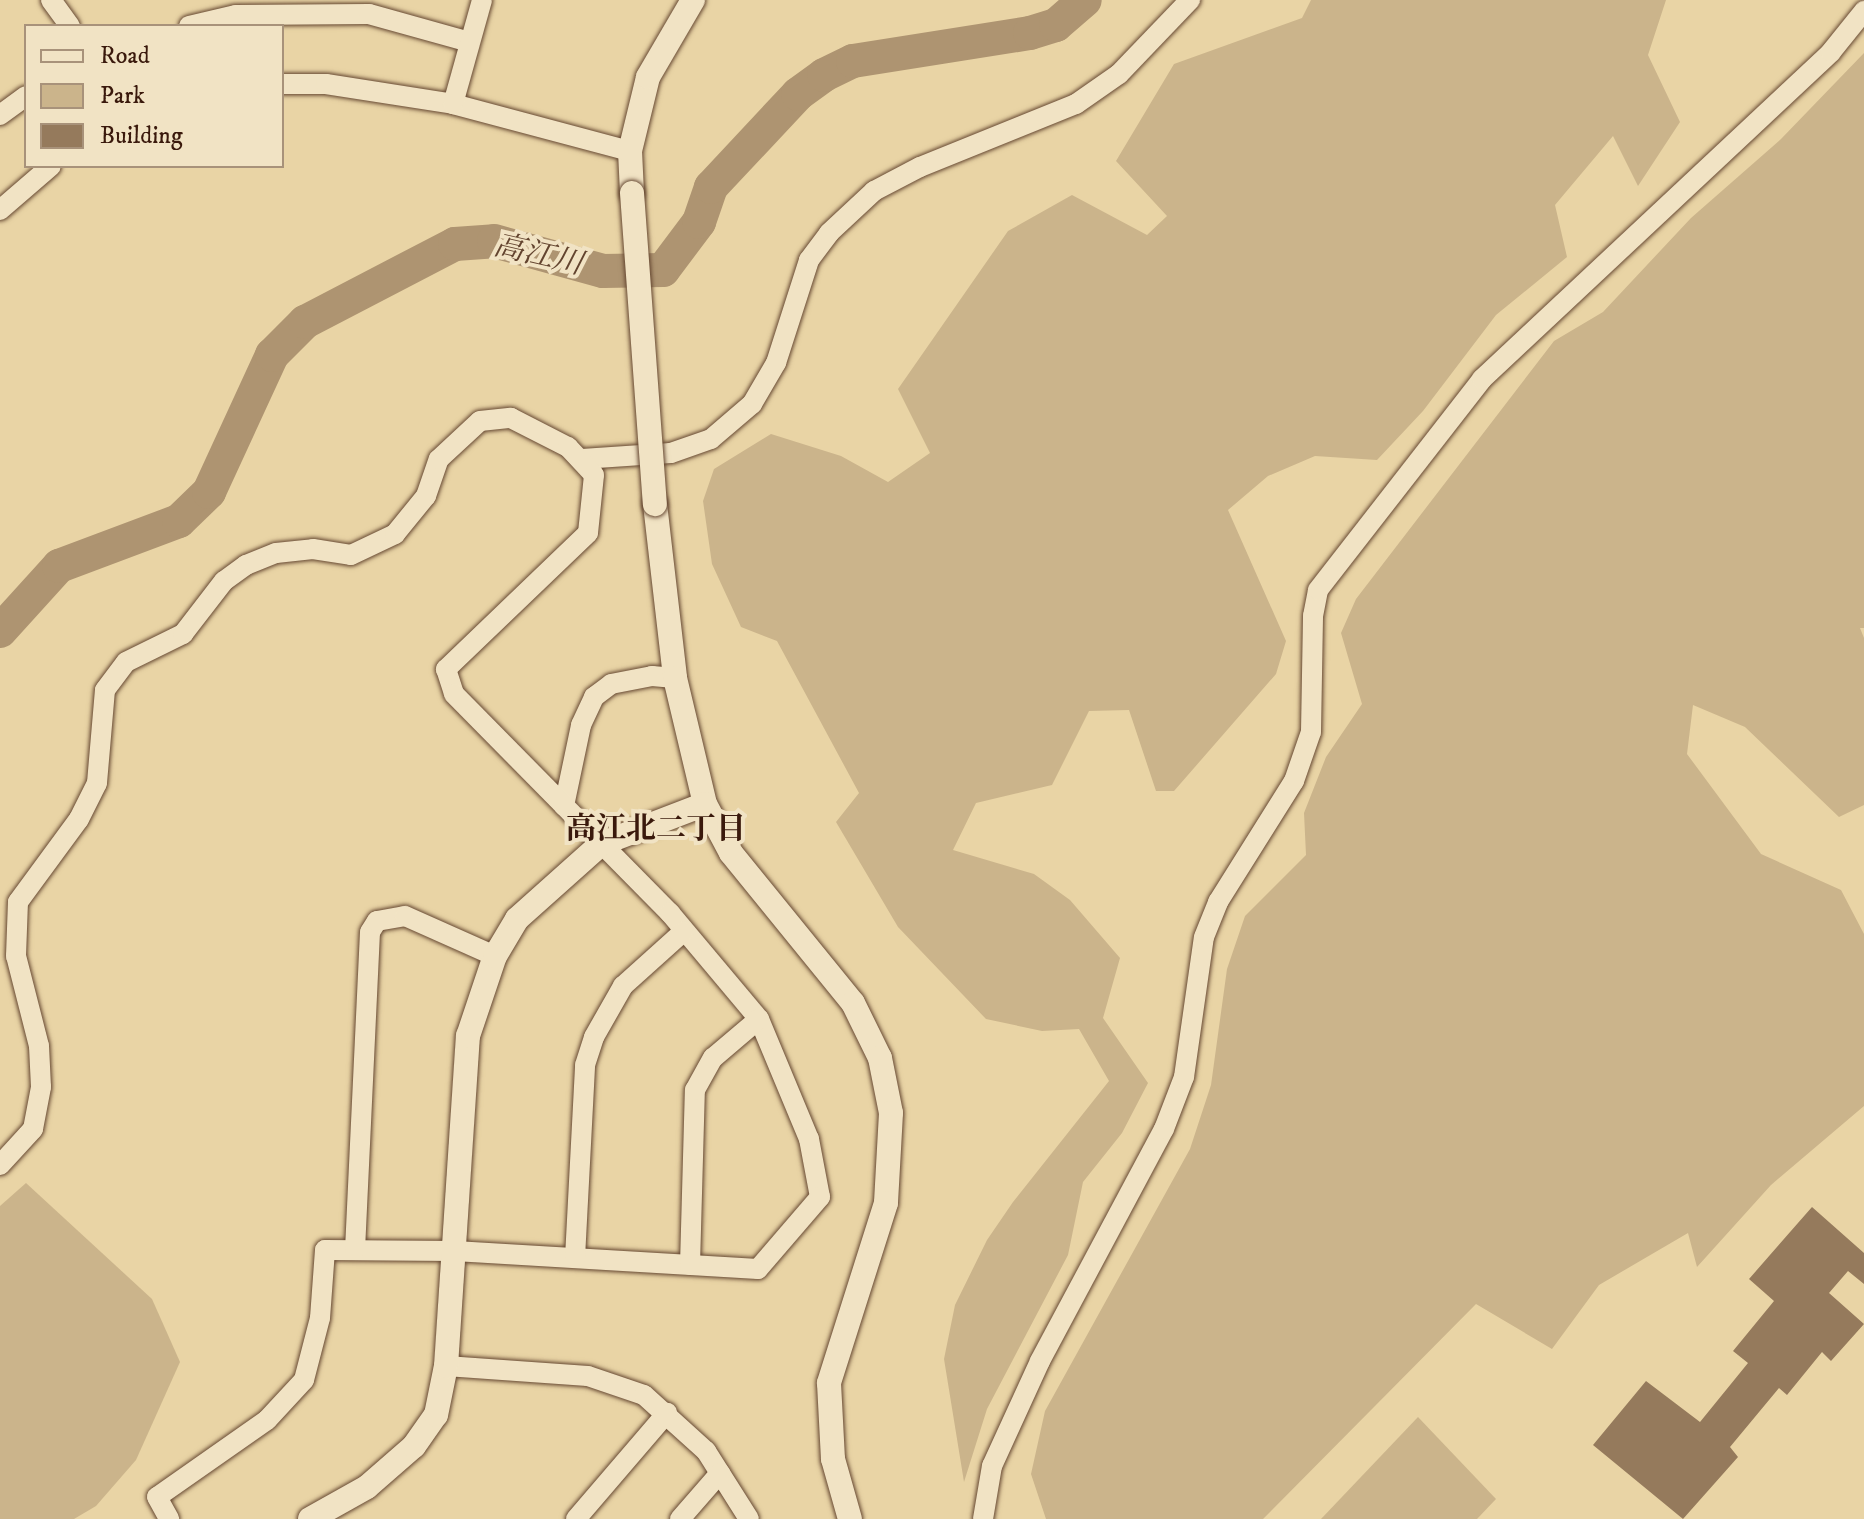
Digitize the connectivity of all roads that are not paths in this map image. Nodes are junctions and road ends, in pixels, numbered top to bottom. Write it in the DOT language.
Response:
graph roads {
  1 [pos="51,0"];
  2 [pos="482,0"];
  3 [pos="693,0"];
  4 [pos="1190,0"];
  5 [pos="370,7"];
  6 [pos="237,8"];
  7 [pos="1864,11"];
  8 [pos="69,24"];
  9 [pos="194,24"];
  10 [pos="469,42"];
  11 [pos="284,84"];
  12 [pos="24,97"];
  13 [pos="453,104"];
  14 [pos="1,111"];
  15 [pos="630,151"];
  16 [pos="49,168"];
  17 [pos="0,210"];
  18 [pos="582,459"];
  19 [pos="675,678"];
  20 [pos="705,804"];
  21 [pos="564,806"];
  22 [pos="601,844"];
  23 [pos="683,932"];
  24 [pos="495,956"];
  25 [pos="759,1019"];
  26 [pos="0,1165"];
  27 [pos="355,1250"];
  28 [pos="455,1251"];
  29 [pos="575,1258"];
  30 [pos="690,1265"];
  31 [pos="446,1366"];
  32 [pos="667,1413"];
  33 [pos="720,1473"];
  34 [pos="169,1519"];
  35 [pos="310,1519"];
  36 [pos="576,1519"];
  37 [pos="680,1519"];
  38 [pos="749,1519"];
  39 [pos="850,1519"];
  40 [pos="983,1519"];
  1 -- 8 [label="street"];
  2 -- 10 [label="street"];
  3 -- 15 [label="street"];
  4 -- 18 [label="street"];
  5 -- 6 [label="street"];
  5 -- 10 [label="street"];
  6 -- 9 [label="street"];
  7 -- 40 [label="street"];
  10 -- 13 [label="street"];
  11 -- 13 [label="street"];
  12 -- 14 [label="street"];
  13 -- 15 [label="street"];
  15 -- 19 [label="street, bridge"];
  16 -- 17 [label="street"];
  18 -- 21 [label="street"];
  18 -- 26 [label="street"];
  19 -- 20 [label="street"];
  19 -- 21 [label="street"];
  20 -- 22 [label="street"];
  20 -- 39 [label="street"];
  21 -- 22 [label="street"];
  22 -- 23 [label="street"];
  22 -- 24 [label="street"];
  23 -- 25 [label="street"];
  23 -- 29 [label="street"];
  24 -- 27 [label="street"];
  24 -- 28 [label="street"];
  25 -- 30 [label="street"];
  25 -- 30 [label="street"];
  27 -- 28 [label="street"];
  27 -- 34 [label="street"];
  28 -- 29 [label="street"];
  28 -- 31 [label="street"];
  29 -- 30 [label="street"];
  31 -- 32 [label="street"];
  31 -- 35 [label="street"];
  32 -- 33 [label="street"];
  32 -- 36 [label="street"];
  33 -- 37 [label="street"];
  33 -- 38 [label="street"];
}
